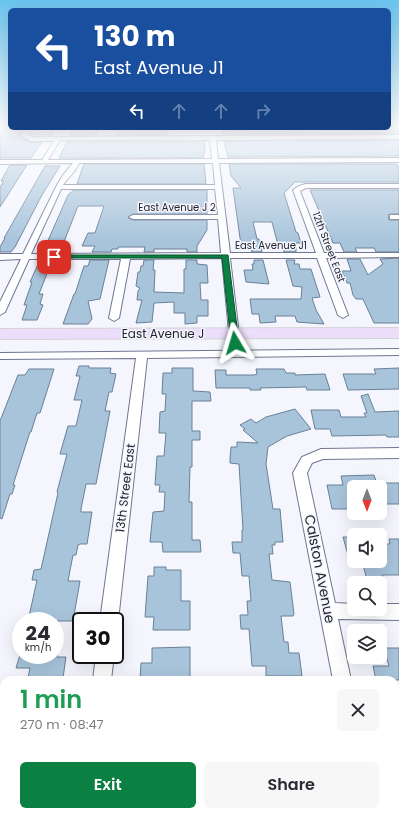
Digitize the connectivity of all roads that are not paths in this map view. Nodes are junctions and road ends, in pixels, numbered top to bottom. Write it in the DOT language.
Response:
graph roads {
  1 [pos="75,165"];
  2 [pos="216,165"];
  3 [pos="399,186"];
  4 [pos="59,187"];
  5 [pos="218,187"];
  6 [pos="133,217"];
  7 [pos="221,217"];
  8 [pos="126,256"];
  9 [pos="225,256"];
  10 [pos="320,256"];
  11 [pos="399,256"];
  12 [pos="0,257"];
  13 [pos="25,257"];
  14 [pos="0,312"];
  15 [pos="343,315"];
  16 [pos="114,318"];
  17 [pos="399,333"];
  18 [pos="0,334"];
  19 [pos="234,338"];
  20 [pos="399,343"];
  21 [pos="399,352"];
  22 [pos="1,355"];
  23 [pos="142,356"];
  24 [pos="399,453"];
  25 [pos="328,611"];
  26 [pos="110,612"];
  27 [pos="399,612"];
  28 [pos="104,664"];
  29 [pos="102,676"];
  30 [pos="341,676"];
  1 -- 4 [label="street"];
  2 -- 5 [label="street"];
  3 -- 10 [label="street, 12th Street East"];
  4 -- 5 [label="street"];
  4 -- 13 [label="street"];
  5 -- 7 [label="street"];
  6 -- 7 [label="street, East Avenue J 2"];
  7 -- 9 [label="street"];
  8 -- 9 [label="street, East Avenue J1"];
  8 -- 13 [label="street, East Avenue J1"];
  8 -- 16 [label="street"];
  9 -- 10 [label="street, East Avenue J1"];
  9 -- 19 [label="street"];
  10 -- 11 [label="street, East Avenue J1"];
  10 -- 15 [label="street, 12th Street East"];
  12 -- 13 [label="street, East Avenue J1"];
  13 -- 14 [label="street"];
  17 -- 19 [label="main road, East Avenue J"];
  18 -- 19 [label="main road, East Avenue J"];
  19 -- 20 [label="main road, East Avenue J"];
  19 -- 22 [label="main road, East Avenue J"];
  21 -- 23 [label="street, East Avenue J"];
  22 -- 23 [label="street, East Avenue J"];
  23 -- 26 [label="street, 13th Street East"];
  24 -- 25 [label="street, Calston Avenue"];
  25 -- 27 [label="street"];
  25 -- 30 [label="street, Calston Avenue"];
  28 -- 29 [label="street"];
}
